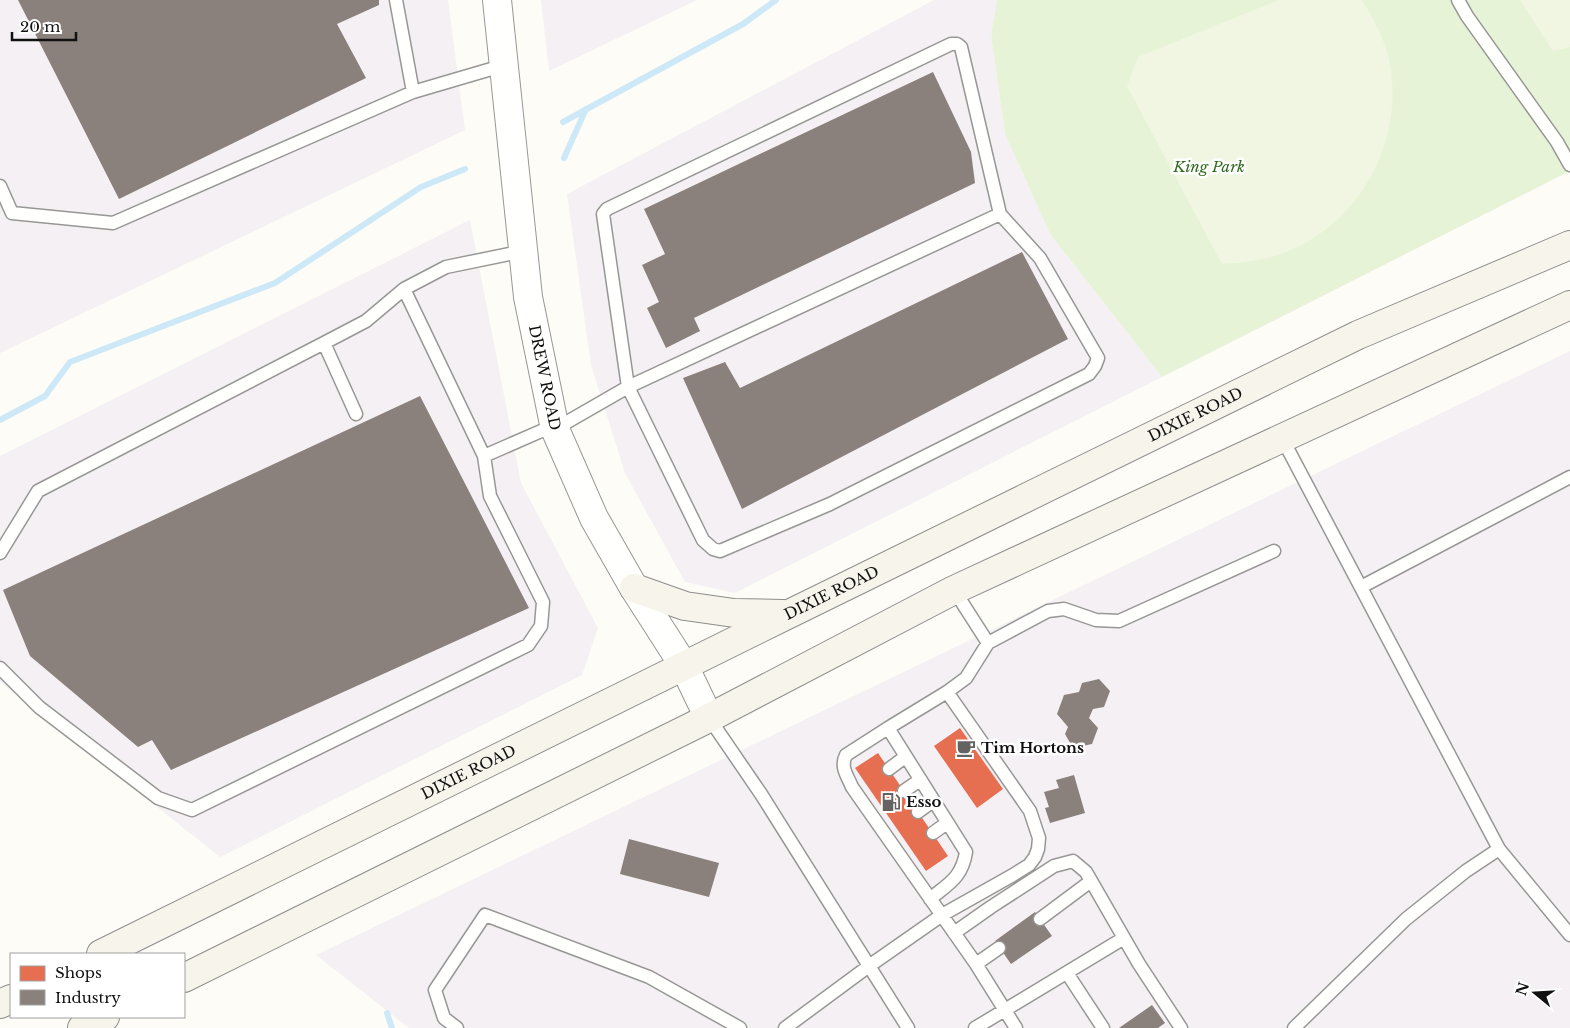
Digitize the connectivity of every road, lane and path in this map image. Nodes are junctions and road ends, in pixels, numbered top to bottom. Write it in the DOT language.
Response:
graph roads {
  1 [pos="396,0"];
  2 [pos="498,0"];
  3 [pos="1458,0"];
  4 [pos="504,64"];
  5 [pos="413,92"];
  6 [pos="1570,165"];
  7 [pos="0,186"];
  8 [pos="1000,214"];
  9 [pos="1570,245"];
  10 [pos="524,251"];
  11 [pos="404,289"];
  12 [pos="1570,305"];
  13 [pos="324,343"];
  14 [pos="628,387"];
  15 [pos="356,414"];
  16 [pos="555,427"];
  17 [pos="1282,438"];
  18 [pos="484,456"];
  19 [pos="1570,477"];
  20 [pos="1274,551"];
  21 [pos="0,553"];
  22 [pos="634,588"];
  23 [pos="1361,588"];
  24 [pos="954,590"];
  25 [pos="787,614"];
  26 [pos="988,643"];
  27 [pos="684,666"];
  28 [pos="0,668"];
  29 [pos="947,692"];
  30 [pos="709,718"];
  31 [pos="888,728"];
  32 [pos="905,757"];
  33 [pos="889,769"];
  34 [pos="920,780"];
  35 [pos="867,785"];
  36 [pos="904,791"];
  37 [pos="857,793"];
  38 [pos="933,801"];
  39 [pos="882,806"];
  40 [pos="918,812"];
  41 [pos="872,814"];
  42 [pos="947,823"];
  43 [pos="933,833"];
  44 [pos="1499,849"];
  45 [pos="1091,881"];
  46 [pos="930,899"];
  47 [pos="942,915"];
  48 [pos="1040,919"];
  49 [pos="954,933"];
  50 [pos="1570,934"];
  51 [pos="1124,938"];
  52 [pos="1000,948"];
  53 [pos="103,953"];
  54 [pos="976,964"];
  55 [pos="869,966"];
  56 [pos="1067,974"];
  57 [pos="185,978"];
  58 [pos="1004,1009"];
  59 [pos="103,1018"];
  60 [pos="82,1028"];
  61 [pos="456,1028"];
  62 [pos="740,1028"];
  63 [pos="785,1028"];
  64 [pos="908,1028"];
  65 [pos="975,1028"];
  66 [pos="1016,1028"];
  67 [pos="1103,1028"];
  68 [pos="1180,1028"];
  69 [pos="1294,1028"];
  1 -- 5 [label="lane"];
  2 -- 4 [label="street, DREW ROAD"];
  3 -- 6 [label="lane"];
  4 -- 5 [label="lane"];
  4 -- 10 [label="street, DREW ROAD"];
  5 -- 7 [label="lane"];
  8 -- 14 [label="lane"];
  8 -- 14 [label="lane"];
  8 -- 14 [label="lane"];
  9 -- 25 [label="main road, DIXIE ROAD"];
  10 -- 11 [label="lane"];
  10 -- 16 [label="street, DREW ROAD"];
  11 -- 13 [label="lane"];
  11 -- 18 [label="lane"];
  12 -- 17 [label="main road"];
  13 -- 15 [label="lane"];
  13 -- 21 [label="lane"];
  14 -- 16 [label="lane"];
  16 -- 18 [label="lane"];
  16 -- 22 [label="street, DREW ROAD"];
  17 -- 23 [label="lane"];
  17 -- 24 [label="main road"];
  18 -- 28 [label="lane"];
  19 -- 23 [label="lane"];
  20 -- 26 [label="lane"];
  22 -- 25 [label="main road"];
  22 -- 27 [label="street, DREW ROAD"];
  23 -- 44 [label="lane"];
  24 -- 26 [label="lane"];
  24 -- 30 [label="main road"];
  25 -- 27 [label="main road, DIXIE ROAD"];
  26 -- 29 [label="lane"];
  27 -- 30 [label="street, DREW ROAD"];
  27 -- 53 [label="main road, DIXIE ROAD"];
  29 -- 31 [label="lane"];
  29 -- 47 [label="lane"];
  30 -- 55 [label="lane"];
  30 -- 57 [label="main road"];
  31 -- 32 [label="lane"];
  31 -- 37 [label="lane"];
  32 -- 33 [label="lane"];
  32 -- 34 [label="lane"];
  34 -- 36 [label="lane"];
  34 -- 38 [label="lane"];
  35 -- 37 [label="lane"];
  37 -- 41 [label="lane"];
  38 -- 40 [label="lane"];
  38 -- 42 [label="lane"];
  39 -- 41 [label="lane"];
  41 -- 46 [label="lane"];
  42 -- 43 [label="lane"];
  42 -- 46 [label="lane"];
  44 -- 50 [label="lane"];
  44 -- 69 [label="lane"];
  45 -- 48 [label="lane"];
  45 -- 49 [label="lane"];
  45 -- 51 [label="lane"];
  46 -- 47 [label="lane"];
  47 -- 49 [label="lane"];
  47 -- 55 [label="lane"];
  49 -- 54 [label="lane"];
  51 -- 56 [label="lane"];
  51 -- 68 [label="lane"];
  52 -- 54 [label="lane"];
  54 -- 58 [label="lane"];
  55 -- 63 [label="lane"];
  55 -- 64 [label="lane"];
  56 -- 58 [label="lane"];
  56 -- 67 [label="lane"];
  58 -- 65 [label="lane"];
  58 -- 66 [label="lane"];
  59 -- 60 [label="main road"];
  61 -- 62 [label="lane"];
}
